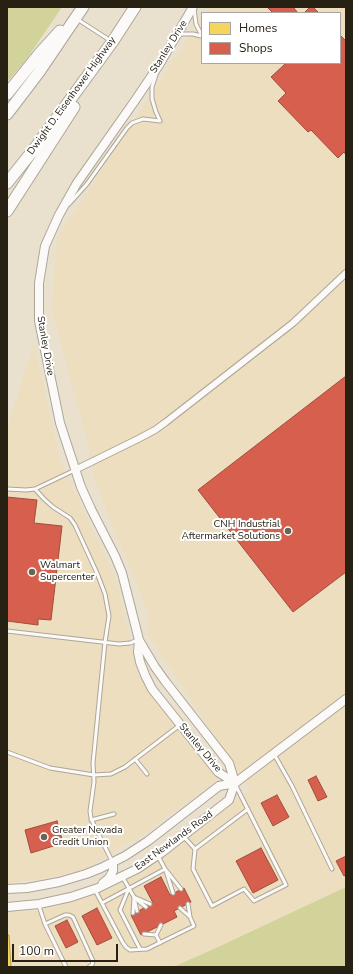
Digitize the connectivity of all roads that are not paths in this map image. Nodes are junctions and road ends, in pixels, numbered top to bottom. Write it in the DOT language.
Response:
graph roads {
  1 [pos="82,7"];
  2 [pos="135,7"];
  3 [pos="193,7"];
  4 [pos="76,18"];
  5 [pos="178,34"];
  6 [pos="201,34"];
  7 [pos="201,36"];
  8 [pos="113,42"];
  9 [pos="159,65"];
  10 [pos="7,94"];
  11 [pos="7,114"];
  12 [pos="7,183"];
  13 [pos="7,211"];
  14 [pos="59,215"];
  15 [pos="346,273"];
  16 [pos="75,470"];
  17 [pos="7,489"];
  18 [pos="35,489"];
  19 [pos="7,631"];
  20 [pos="139,640"];
  21 [pos="105,642"];
  22 [pos="346,699"];
  23 [pos="180,725"];
  24 [pos="7,752"];
  25 [pos="274,754"];
  26 [pos="135,759"];
  27 [pos="146,774"];
  28 [pos="94,775"];
  29 [pos="235,784"];
  30 [pos="248,809"];
  31 [pos="114,814"];
  32 [pos="92,820"];
  33 [pos="183,836"];
  34 [pos="195,849"];
  35 [pos="158,855"];
  36 [pos="113,862"];
  37 [pos="332,868"];
  38 [pos="165,869"];
  39 [pos="123,876"];
  40 [pos="96,888"];
  41 [pos="129,888"];
  42 [pos="181,889"];
  43 [pos="7,890"];
  44 [pos="172,893"];
  45 [pos="134,897"];
  46 [pos="102,903"];
  47 [pos="39,904"];
  48 [pos="150,904"];
  49 [pos="188,904"];
  50 [pos="7,907"];
  51 [pos="146,907"];
  52 [pos="180,908"];
  53 [pos="137,911"];
  54 [pos="133,913"];
  55 [pos="190,917"];
  56 [pos="45,924"];
  57 [pos="161,925"];
  58 [pos="157,927"];
  59 [pos="148,932"];
  60 [pos="144,934"];
  61 [pos="156,935"];
  62 [pos="160,943"];
  63 [pos="140,949"];
  64 [pos="66,967"];
  65 [pos="89,967"];
  1 -- 4 [label="highway"];
  1 -- 10 [label="highway"];
  2 -- 8 [label="highway, Dwight D. Eisenhower Highway"];
  3 -- 5 [label="street, Stanley Drive"];
  3 -- 6 [label="lane"];
  4 -- 8 [label="lane"];
  4 -- 11 [label="highway"];
  5 -- 7 [label="lane"];
  5 -- 9 [label="street, Stanley Drive"];
  8 -- 12 [label="highway, Dwight D. Eisenhower Highway"];
  8 -- 13 [label="highway"];
  9 -- 14 [label="street, Stanley Drive"];
  9 -- 14 [label="lane"];
  14 -- 16 [label="street, Stanley Drive"];
  15 -- 16 [label="street"];
  16 -- 18 [label="lane"];
  16 -- 20 [label="street, Stanley Drive"];
  17 -- 18 [label="lane"];
  18 -- 21 [label="lane"];
  19 -- 21 [label="lane"];
  20 -- 21 [label="lane"];
  20 -- 23 [label="street, Stanley Drive"];
  20 -- 29 [label="street, Stanley Drive"];
  21 -- 28 [label="lane"];
  22 -- 25 [label="street, East Newlands Road"];
  23 -- 26 [label="lane"];
  23 -- 29 [label="street, Stanley Drive"];
  24 -- 28 [label="lane"];
  25 -- 29 [label="street, East Newlands Road"];
  25 -- 37 [label="lane"];
  26 -- 27 [label="lane"];
  26 -- 28 [label="lane"];
  28 -- 32 [label="lane"];
  29 -- 30 [label="lane"];
  29 -- 33 [label="street, East Newlands Road"];
  29 -- 36 [label="street, East Newlands Road"];
  30 -- 34 [label="lane"];
  30 -- 34 [label="lane"];
  31 -- 32 [label="lane"];
  32 -- 36 [label="lane"];
  33 -- 34 [label="lane"];
  33 -- 35 [label="street, East Newlands Road"];
  35 -- 38 [label="lane"];
  35 -- 39 [label="street, East Newlands Road"];
  36 -- 40 [label="street"];
  36 -- 43 [label="street, East Newlands Road"];
  38 -- 41 [label="lane"];
  38 -- 42 [label="lane"];
  38 -- 44 [label="lane"];
  39 -- 40 [label="street, East Newlands Road"];
  39 -- 41 [label="lane"];
  40 -- 46 [label="lane"];
  40 -- 47 [label="street, East Newlands Road"];
  41 -- 45 [label="lane"];
  41 -- 46 [label="lane"];
  41 -- 63 [label="lane"];
  45 -- 48 [label="lane"];
  45 -- 51 [label="lane"];
  45 -- 53 [label="lane"];
  45 -- 54 [label="lane"];
  46 -- 63 [label="lane"];
  47 -- 50 [label="street, East Newlands Road"];
  47 -- 56 [label="lane"];
  49 -- 55 [label="lane"];
  52 -- 55 [label="lane"];
  55 -- 62 [label="lane"];
  56 -- 64 [label="lane"];
  56 -- 65 [label="lane"];
  57 -- 61 [label="lane"];
  58 -- 61 [label="lane"];
  59 -- 61 [label="lane"];
  60 -- 61 [label="lane"];
  61 -- 62 [label="lane"];
  62 -- 63 [label="lane"];
}
